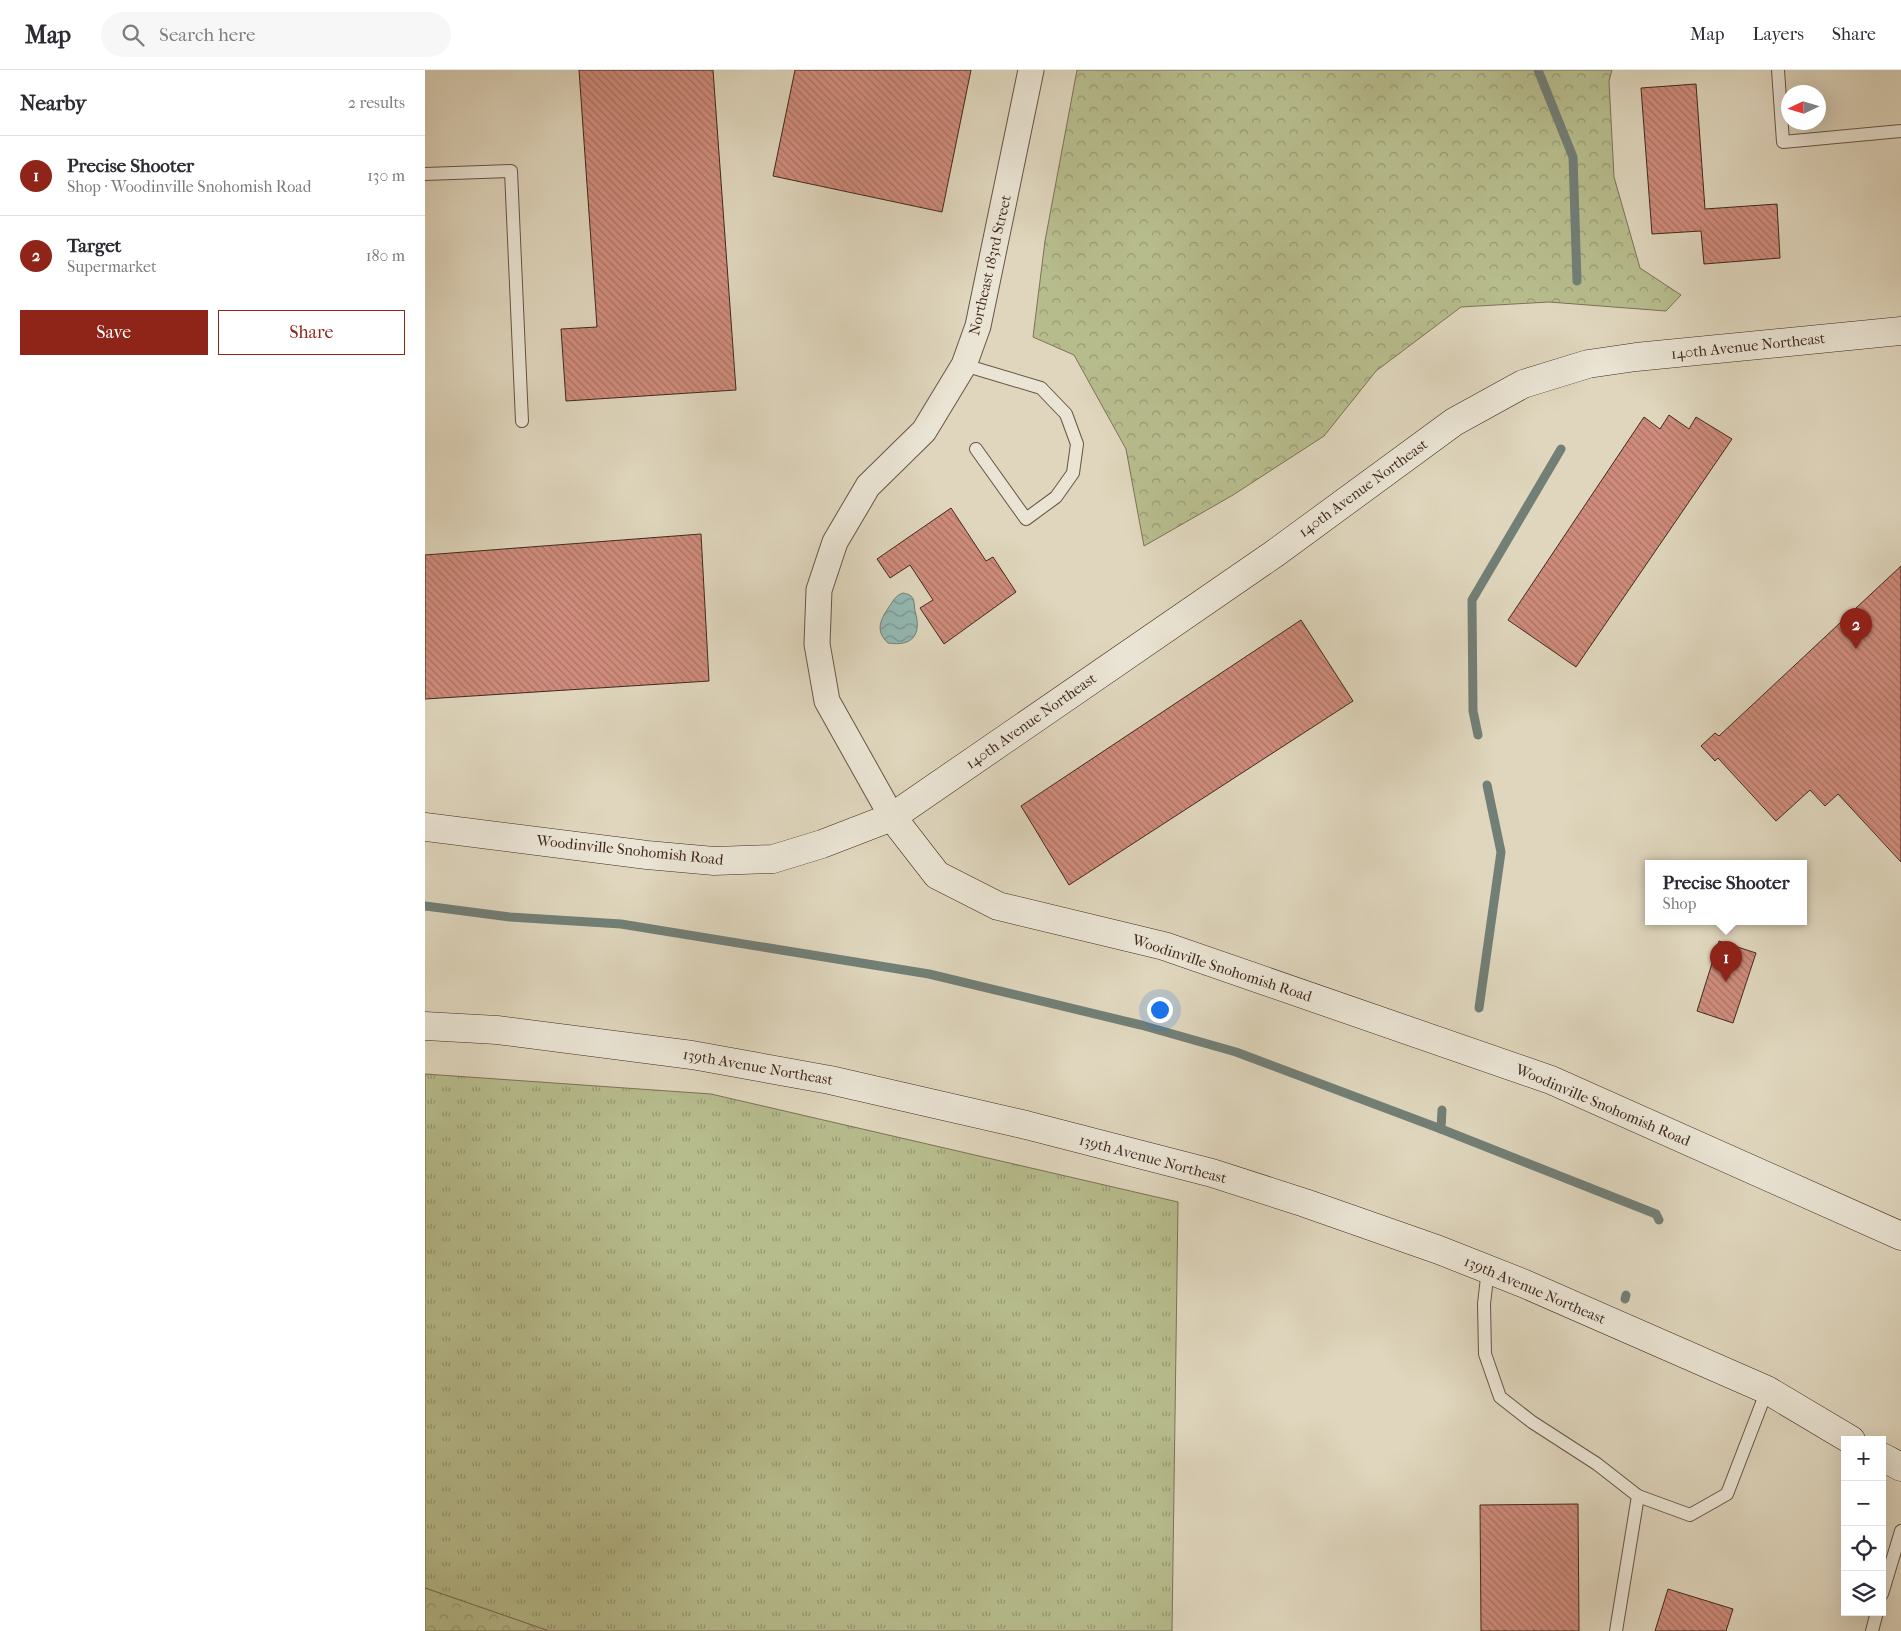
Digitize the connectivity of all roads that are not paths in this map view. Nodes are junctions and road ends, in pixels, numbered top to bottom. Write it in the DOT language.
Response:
graph roads {
  1 [pos="1031,70"];
  2 [pos="1778,70"];
  3 [pos="1901,131"];
  4 [pos="426,173"];
  5 [pos="1901,331"];
  6 [pos="964,365"];
  7 [pos="522,421"];
  8 [pos="976,449"];
  9 [pos="892,816"];
  10 [pos="425,827"];
  11 [pos="425,1026"];
  12 [pos="1901,1236"];
  13 [pos="1488,1270"];
  14 [pos="1767,1390"];
  15 [pos="1845,1436"];
  16 [pos="1886,1459"];
  17 [pos="1901,1467"];
  18 [pos="1638,1496"];
  19 [pos="1901,1531"];
  20 [pos="1896,1567"];
  21 [pos="1886,1586"];
  22 [pos="1876,1616"];
  23 [pos="1616,1631"];
  24 [pos="1871,1631"];
  1 -- 6 [label="street, Northeast 183rd Street"];
  2 -- 3 [label="lane"];
  4 -- 7 [label="lane"];
  5 -- 9 [label="main road, 140th Avenue Northeast"];
  6 -- 8 [label="lane"];
  6 -- 9 [label="street, Northeast 183rd Street"];
  9 -- 10 [label="main road, Woodinville Snohomish Road"];
  9 -- 12 [label="main road, Woodinville Snohomish Road"];
  11 -- 13 [label="main road, 139th Avenue Northeast"];
  13 -- 14 [label="main road, 139th Avenue Northeast"];
  13 -- 18 [label="lane"];
  14 -- 15 [label="main road, 139th Avenue Northeast"];
  14 -- 18 [label="lane"];
  16 -- 17 [label="main road"];
  18 -- 23 [label="lane"];
  19 -- 20 [label="lane"];
  20 -- 21 [label="lane"];
  22 -- 24 [label="lane"];
}
